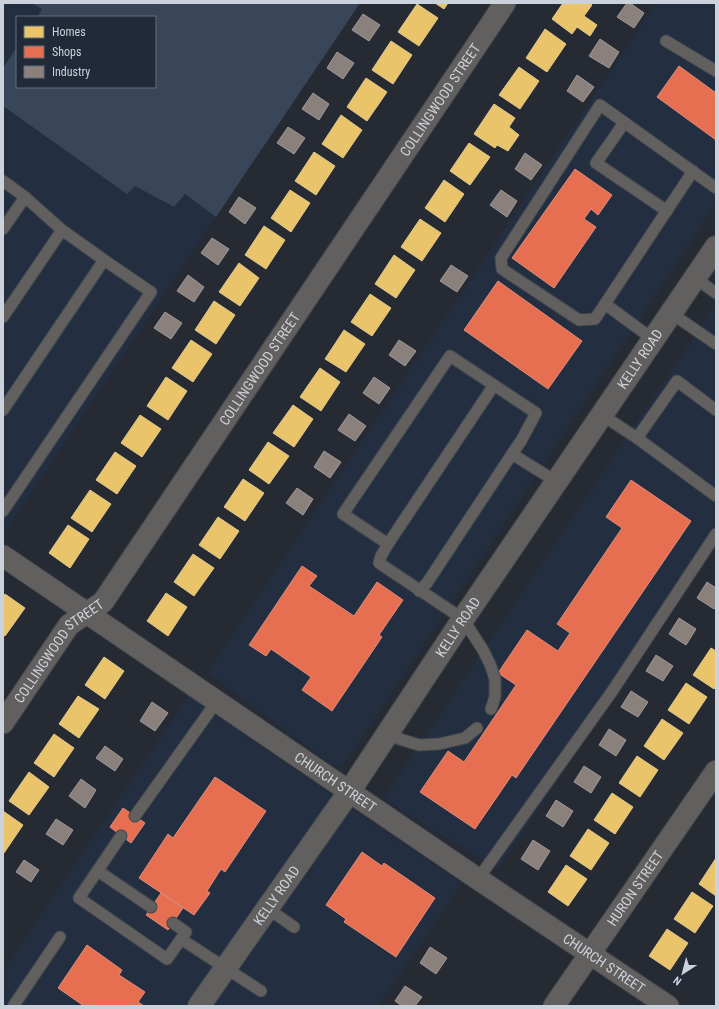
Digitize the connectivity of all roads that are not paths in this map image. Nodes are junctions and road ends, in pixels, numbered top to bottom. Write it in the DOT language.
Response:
graph roads {
  1 [pos="505,3"];
  2 [pos="666,41"];
  3 [pos="716,71"];
  4 [pos="624,123"];
  5 [pos="693,171"];
  6 [pos="3,181"];
  7 [pos="716,188"];
  8 [pos="25,197"];
  9 [pos="667,211"];
  10 [pos="3,228"];
  11 [pos="62,230"];
  12 [pos="716,247"];
  13 [pos="104,260"];
  14 [pos="695,278"];
  15 [pos="716,293"];
  16 [pos="605,304"];
  17 [pos="671,313"];
  18 [pos="3,317"];
  19 [pos="654,340"];
  20 [pos="716,344"];
  21 [pos="494,385"];
  22 [pos="3,410"];
  23 [pos="716,410"];
  24 [pos="602,415"];
  25 [pos="637,438"];
  26 [pos="512,454"];
  27 [pos="557,482"];
  28 [pos="716,496"];
  29 [pos="3,511"];
  30 [pos="716,534"];
  31 [pos="388,544"];
  32 [pos="3,556"];
  33 [pos="419,591"];
  34 [pos="86,614"];
  35 [pos="463,620"];
  36 [pos="217,702"];
  37 [pos="491,709"];
  38 [pos="3,723"];
  39 [pos="477,728"];
  40 [pos="387,735"];
  41 [pos="716,771"];
  42 [pos="349,792"];
  43 [pos="135,816"];
  44 [pos="121,836"];
  45 [pos="98,871"];
  46 [pos="478,879"];
  47 [pos="151,907"];
  48 [pos="267,908"];
  49 [pos="174,922"];
  50 [pos="294,927"];
  51 [pos="60,937"];
  52 [pos="181,939"];
  53 [pos="589,953"];
  54 [pos="226,967"];
  55 [pos="261,991"];
  56 [pos="15,1006"];
  57 [pos="199,1006"];
  58 [pos="554,1006"];
  59 [pos="668,1006"];
  1 -- 34 [label="street, COLLINGWOOD STREET"];
  2 -- 3 [label="lane"];
  4 -- 5 [label="lane"];
  4 -- 9 [label="lane"];
  4 -- 16 [label="lane"];
  5 -- 7 [label="lane"];
  5 -- 9 [label="lane"];
  6 -- 8 [label="lane"];
  8 -- 10 [label="lane"];
  8 -- 11 [label="lane"];
  9 -- 16 [label="lane"];
  11 -- 13 [label="lane"];
  11 -- 18 [label="lane"];
  12 -- 14 [label="street, KELLY ROAD"];
  13 -- 22 [label="lane"];
  13 -- 29 [label="lane"];
  14 -- 15 [label="lane"];
  14 -- 17 [label="street, KELLY ROAD"];
  16 -- 19 [label="lane"];
  17 -- 19 [label="street, KELLY ROAD"];
  17 -- 20 [label="lane"];
  19 -- 24 [label="street, KELLY ROAD"];
  21 -- 26 [label="lane"];
  21 -- 31 [label="lane"];
  21 -- 31 [label="lane"];
  23 -- 25 [label="lane"];
  24 -- 25 [label="lane"];
  24 -- 27 [label="street, KELLY ROAD"];
  25 -- 28 [label="lane"];
  26 -- 27 [label="lane"];
  26 -- 33 [label="lane"];
  27 -- 35 [label="street, KELLY ROAD"];
  30 -- 46 [label="lane"];
  31 -- 33 [label="lane"];
  32 -- 34 [label="street, CHURCH STREET"];
  33 -- 35 [label="lane"];
  34 -- 36 [label="street, CHURCH STREET"];
  34 -- 38 [label="street, COLLINGWOOD STREET"];
  35 -- 37 [label="lane"];
  35 -- 40 [label="street, KELLY ROAD"];
  36 -- 42 [label="street, CHURCH STREET"];
  36 -- 43 [label="lane"];
  39 -- 40 [label="lane"];
  40 -- 42 [label="street, KELLY ROAD"];
  41 -- 53 [label="street, HURON STREET"];
  42 -- 46 [label="street, CHURCH STREET"];
  42 -- 48 [label="street, KELLY ROAD"];
  44 -- 45 [label="lane"];
  45 -- 47 [label="lane"];
  45 -- 52 [label="lane"];
  46 -- 53 [label="street, CHURCH STREET"];
  48 -- 50 [label="lane"];
  48 -- 54 [label="street, KELLY ROAD"];
  49 -- 52 [label="lane"];
  51 -- 56 [label="lane"];
  52 -- 54 [label="lane"];
  53 -- 58 [label="street, HURON STREET"];
  53 -- 59 [label="street, CHURCH STREET"];
  54 -- 55 [label="lane"];
  54 -- 57 [label="street, KELLY ROAD"];
}
